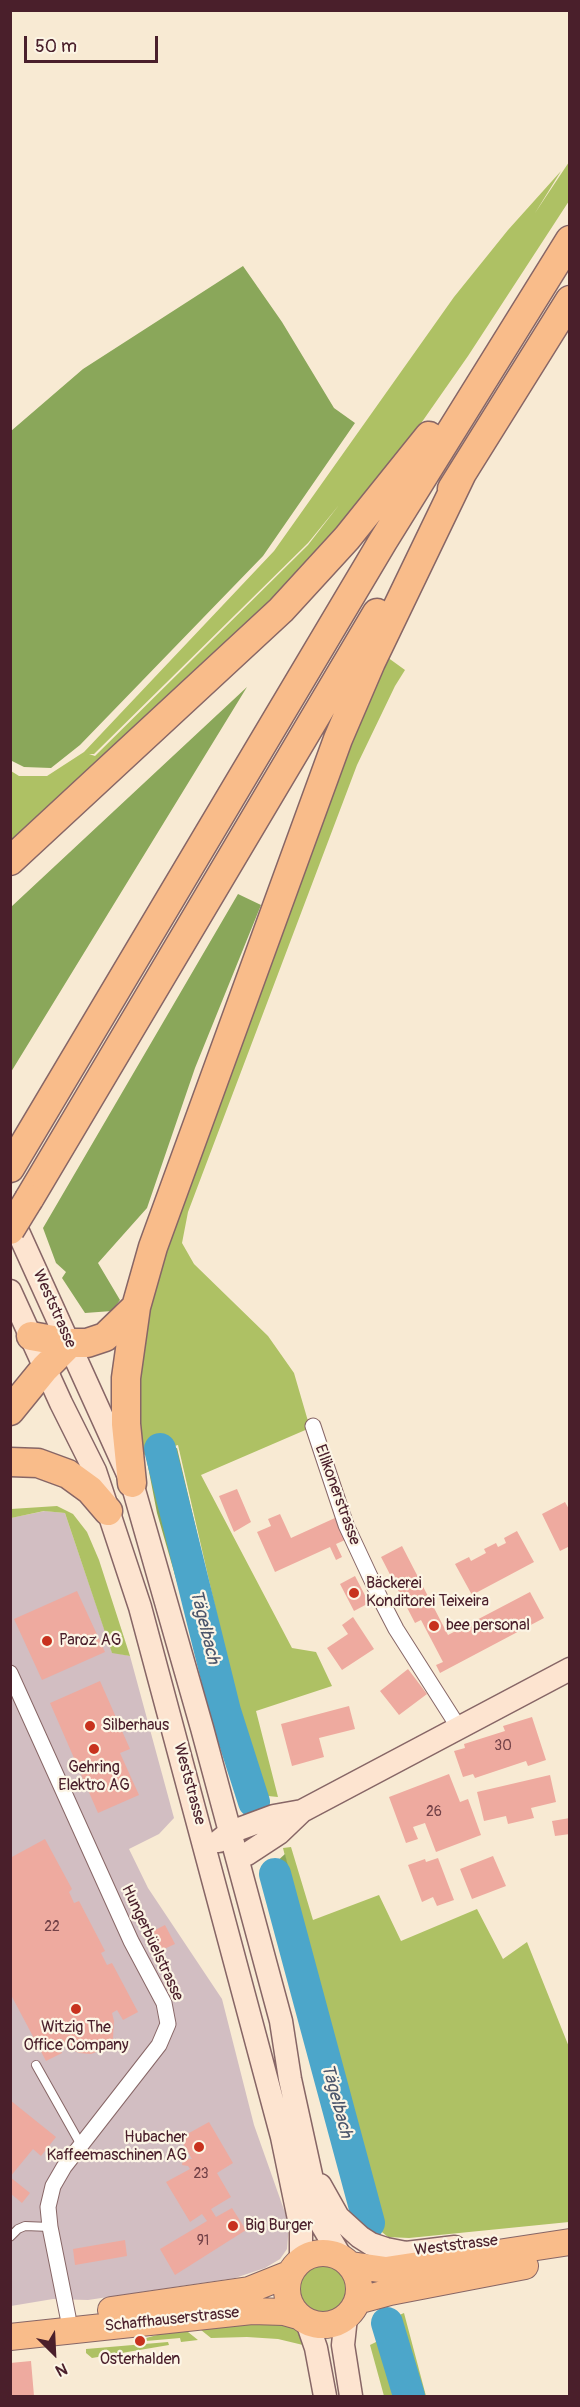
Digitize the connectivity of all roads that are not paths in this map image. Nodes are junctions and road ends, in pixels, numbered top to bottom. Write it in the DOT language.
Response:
graph roads {
  1 [pos="570,240"];
  2 [pos="570,300"];
  3 [pos="509,336"];
  4 [pos="462,473"];
  5 [pos="11,860"];
  6 [pos="12,1164"];
  7 [pos="20,1206"];
  8 [pos="10,1230"];
  9 [pos="10,1291"];
  10 [pos="136,1307"];
  11 [pos="31,1336"];
  12 [pos="70,1343"];
  13 [pos="45,1368"];
  14 [pos="10,1411"];
  15 [pos="313,1426"];
  16 [pos="10,1462"];
  17 [pos="132,1484"];
  18 [pos="108,1511"];
  19 [pos="10,1672"];
  20 [pos="567,1675"];
  21 [pos="456,1724"];
  22 [pos="277,1825"];
  23 [pos="235,1831"];
  24 [pos="242,1856"];
  25 [pos="209,1861"];
  26 [pos="36,2065"];
  27 [pos="81,2145"];
  28 [pos="311,2166"];
  29 [pos="50,2227"];
  30 [pos="570,2230"];
  31 [pos="10,2237"];
  32 [pos="570,2242"];
  33 [pos="570,2258"];
  34 [pos="346,2261"];
  35 [pos="295,2266"];
  36 [pos="352,2309"];
  37 [pos="302,2319"];
  38 [pos="71,2324"];
  39 [pos="10,2326"];
  40 [pos="10,2337"];
  41 [pos="325,2397"];
  42 [pos="351,2397"];
  1 -- 3 [label="highway"];
  2 -- 4 [label="highway"];
  3 -- 5 [label="highway"];
  3 -- 6 [label="highway"];
  4 -- 7 [label="highway"];
  4 -- 10 [label="highway"];
  7 -- 8 [label="highway, bridge"];
  7 -- 12 [label="main road, Weststrasse"];
  9 -- 11 [label="main road, Weststrasse"];
  10 -- 12 [label="highway"];
  10 -- 17 [label="highway"];
  11 -- 12 [label="highway"];
  11 -- 13 [label="main road, Weststrasse"];
  12 -- 13 [label="highway"];
  12 -- 17 [label="main road, Weststrasse"];
  13 -- 14 [label="highway"];
  13 -- 18 [label="main road, Weststrasse"];
  15 -- 21 [label="street, Ellikonerstrasse"];
  16 -- 18 [label="highway"];
  17 -- 23 [label="main road, Weststrasse"];
  18 -- 25 [label="main road, Weststrasse"];
  19 -- 27 [label="street, Hungerbüelstrasse"];
  20 -- 21 [label="main road"];
  21 -- 22 [label="main road"];
  22 -- 23 [label="main road"];
  22 -- 24 [label="main road"];
  23 -- 24 [label="main road, Weststrasse"];
  23 -- 25 [label="main road"];
  24 -- 28 [label="main road, Weststrasse"];
  25 -- 35 [label="main road, Weststrasse"];
  26 -- 27 [label="lane"];
  27 -- 29 [label="street, Hungerbüelstrasse"];
  28 -- 30 [label="main road, Weststrasse"];
  28 -- 34 [label="main road, Weststrasse"];
  29 -- 31 [label="lane"];
  29 -- 38 [label="street, Hungerbüelstrasse"];
  32 -- 34 [label="main road"];
  33 -- 36 [label="main road"];
  34 -- 35 [label="main road"];
  34 -- 36 [label="main road"];
  35 -- 37 [label="main road"];
  35 -- 38 [label="main road, Schaffhauserstrasse"];
  36 -- 37 [label="main road"];
  36 -- 42 [label="main road"];
  37 -- 38 [label="main road, Schaffhauserstrasse"];
  37 -- 41 [label="main road"];
  38 -- 39 [label="main road, Schaffhauserstrasse"];
  38 -- 40 [label="main road, Schaffhauserstrasse"];
}
